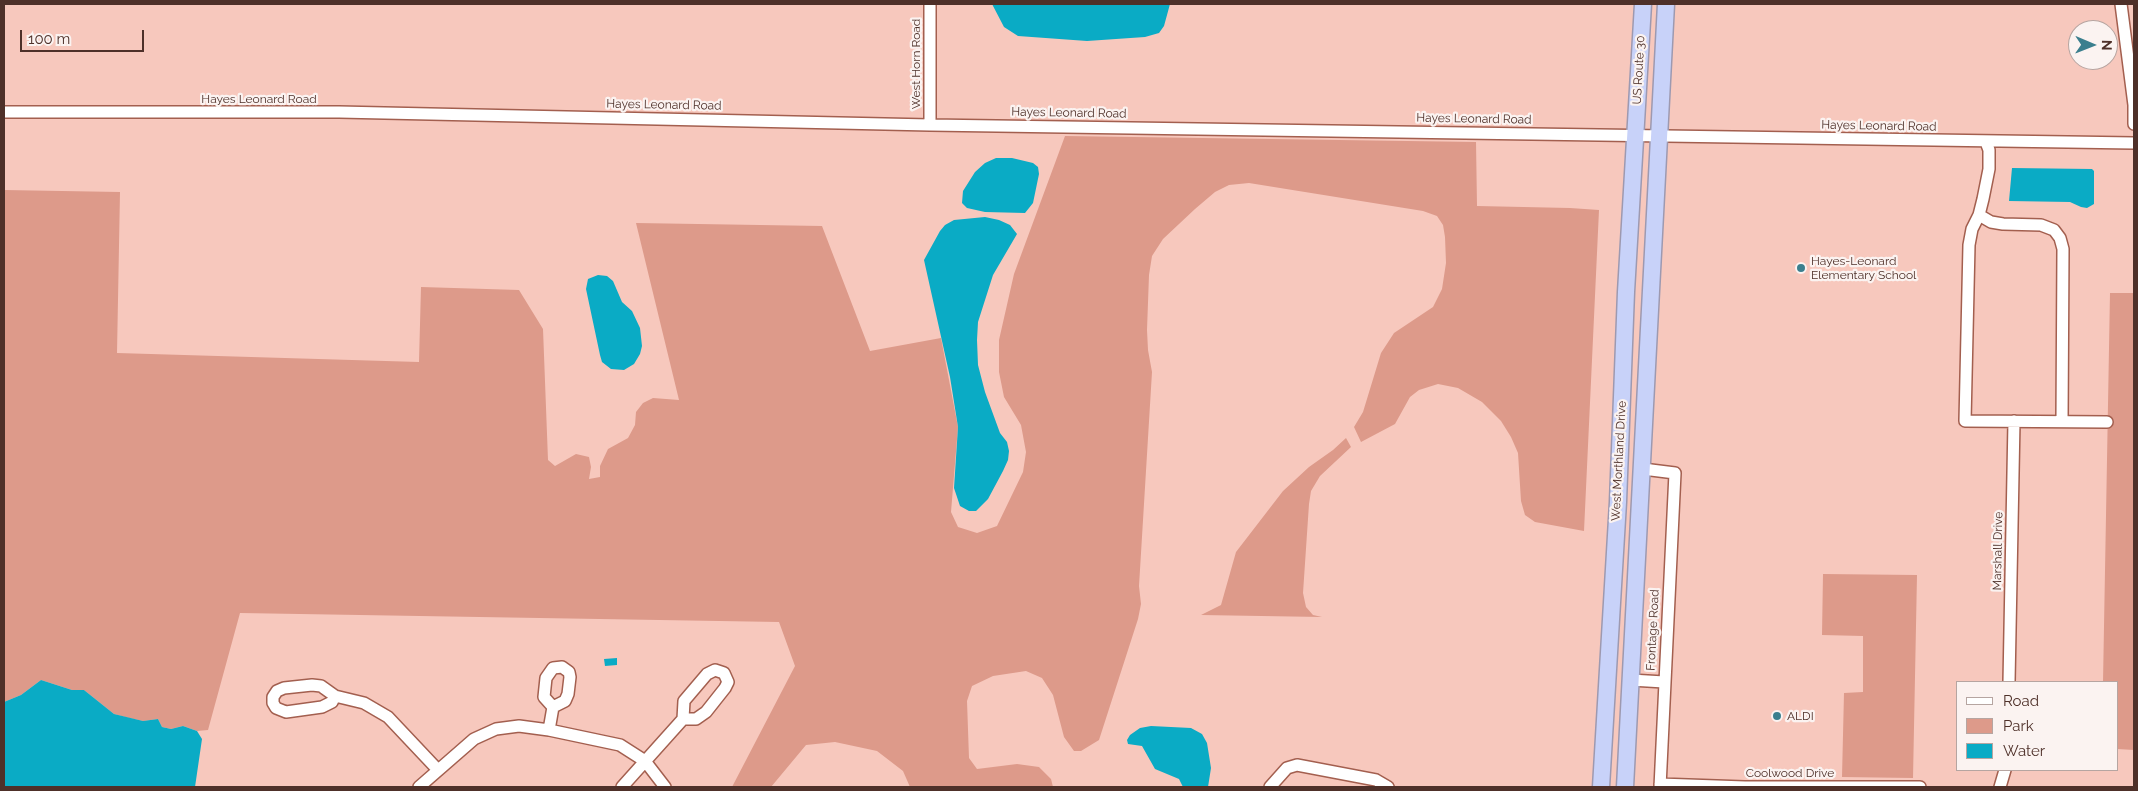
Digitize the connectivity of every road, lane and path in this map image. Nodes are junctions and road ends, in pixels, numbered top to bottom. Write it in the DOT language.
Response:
graph roads {
  1 [pos="930,4"];
  2 [pos="1643,4"];
  3 [pos="1666,4"];
  4 [pos="2121,4"];
  5 [pos="4,112"];
  6 [pos="930,124"];
  7 [pos="2134,124"];
  8 [pos="1636,136"];
  9 [pos="1659,136"];
  10 [pos="1986,142"];
  11 [pos="2134,143"];
  12 [pos="1979,215"];
  13 [pos="2014,421"];
  14 [pos="2062,421"];
  15 [pos="2107,422"];
  16 [pos="1643,469"];
  17 [pos="1631,680"];
  18 [pos="2010,681"];
  19 [pos="1664,682"];
  20 [pos="335,696"];
  21 [pos="553,707"];
  22 [pos="683,719"];
  23 [pos="549,730"];
  24 [pos="645,761"];
  25 [pos="438,770"];
  26 [pos="2005,771"];
  27 [pos="1660,786"];
  28 [pos="419,787"];
  29 [pos="622,787"];
  30 [pos="665,787"];
  31 [pos="1270,787"];
  32 [pos="1388,787"];
  33 [pos="1601,787"];
  34 [pos="1625,787"];
  35 [pos="1920,787"];
  36 [pos="2000,787"];
  1 -- 6 [label="street, West Horn Road"];
  2 -- 8 [label="highway, US Route 30"];
  3 -- 9 [label="highway, West Morthland Drive"];
  4 -- 7 [label="street"];
  5 -- 6 [label="street, Hayes Leonard Road"];
  6 -- 8 [label="street, Hayes Leonard Road"];
  8 -- 9 [label="street, Hayes Leonard Road"];
  8 -- 33 [label="highway, West Morthland Drive"];
  9 -- 10 [label="street, Hayes Leonard Road"];
  9 -- 16 [label="highway, West Morthland Drive"];
  10 -- 11 [label="street, Hayes Leonard Road"];
  10 -- 12 [label="street"];
  12 -- 13 [label="street"];
  12 -- 14 [label="street"];
  13 -- 14 [label="street"];
  13 -- 18 [label="street, Marshall Drive"];
  14 -- 15 [label="street"];
  16 -- 17 [label="highway, West Morthland Drive"];
  16 -- 19 [label="street, Frontage Road"];
  17 -- 19 [label="street"];
  17 -- 34 [label="highway, West Morthland Drive"];
  19 -- 27 [label="street, Frontage Road"];
  20 -- 20 [label="street"];
  20 -- 25 [label="street"];
  21 -- 23 [label="street"];
  22 -- 22 [label="street"];
  22 -- 24 [label="street"];
  23 -- 24 [label="street"];
  23 -- 25 [label="street"];
  24 -- 29 [label="street"];
  24 -- 30 [label="street"];
  25 -- 28 [label="street"];
  26 -- 36 [label="street"];
  27 -- 35 [label="street, Coolwood Drive"];
  31 -- 32 [label="street"];
}
